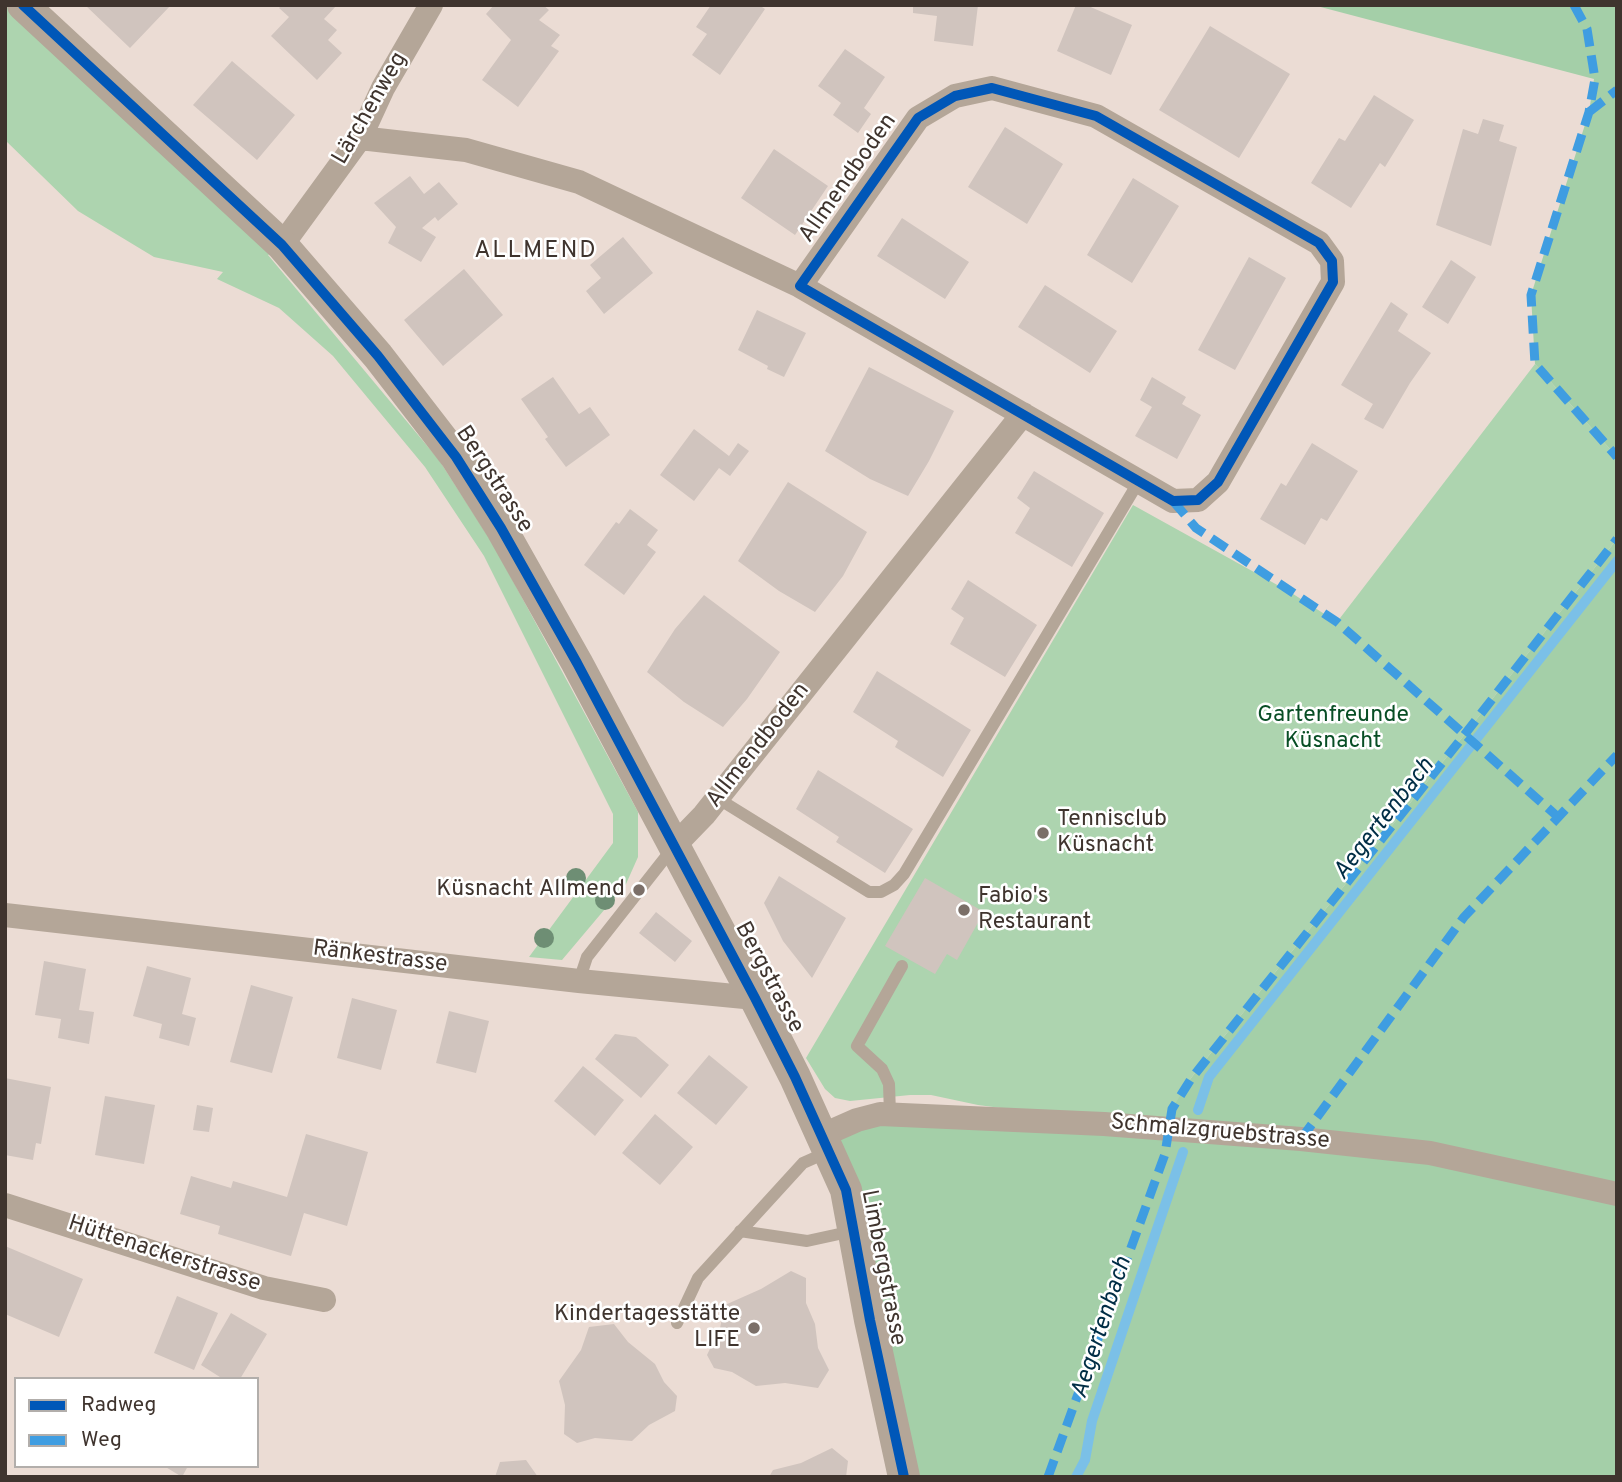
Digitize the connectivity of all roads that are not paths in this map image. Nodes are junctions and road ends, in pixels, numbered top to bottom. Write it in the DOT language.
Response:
graph roads {
  1 [pos="23,5"];
  2 [pos="431,5"];
  3 [pos="360,138"];
  4 [pos="282,245"];
  5 [pos="800,286"];
  6 [pos="1023,414"];
  7 [pos="1139,481"];
  8 [pos="717,798"];
  9 [pos="674,846"];
  10 [pos="5,915"];
  11 [pos="902,966"];
  12 [pos="579,981"];
  13 [pos="755,998"];
  14 [pos="795,1077"];
  15 [pos="890,1114"];
  16 [pos="826,1143"];
  17 [pos="1617,1194"];
  18 [pos="5,1205"];
  19 [pos="740,1231"];
  20 [pos="855,1231"];
  21 [pos="324,1300"];
  22 [pos="677,1323"];
  23 [pos="904,1477"];
  1 -- 4 [label="street, Bergstrasse"];
  2 -- 3 [label="street, Lärchenweg"];
  3 -- 4 [label="street, Lärchenweg"];
  3 -- 5 [label="street, Allmendboden"];
  4 -- 9 [label="street, Bergstrasse"];
  5 -- 6 [label="street, Allmendboden"];
  5 -- 7 [label="street, Allmendboden"];
  6 -- 7 [label="street, Allmendboden"];
  6 -- 8 [label="street, Allmendboden"];
  7 -- 8 [label="lane"];
  8 -- 9 [label="street, Allmendboden"];
  9 -- 12 [label="lane"];
  9 -- 13 [label="street, Bergstrasse"];
  10 -- 12 [label="street, Ränkestrasse"];
  11 -- 15 [label="lane"];
  12 -- 13 [label="street, Ränkestrasse"];
  13 -- 14 [label="street, Bergstrasse"];
  14 -- 16 [label="street, Limbergstrasse"];
  15 -- 16 [label="street, Schmalzgruebstrasse"];
  15 -- 17 [label="street, Schmalzgruebstrasse"];
  16 -- 19 [label="lane"];
  16 -- 20 [label="street, Limbergstrasse"];
  18 -- 21 [label="street, Hüttenackerstrasse"];
  19 -- 20 [label="lane"];
  19 -- 22 [label="lane"];
  20 -- 23 [label="street, Limbergstrasse"];
}
